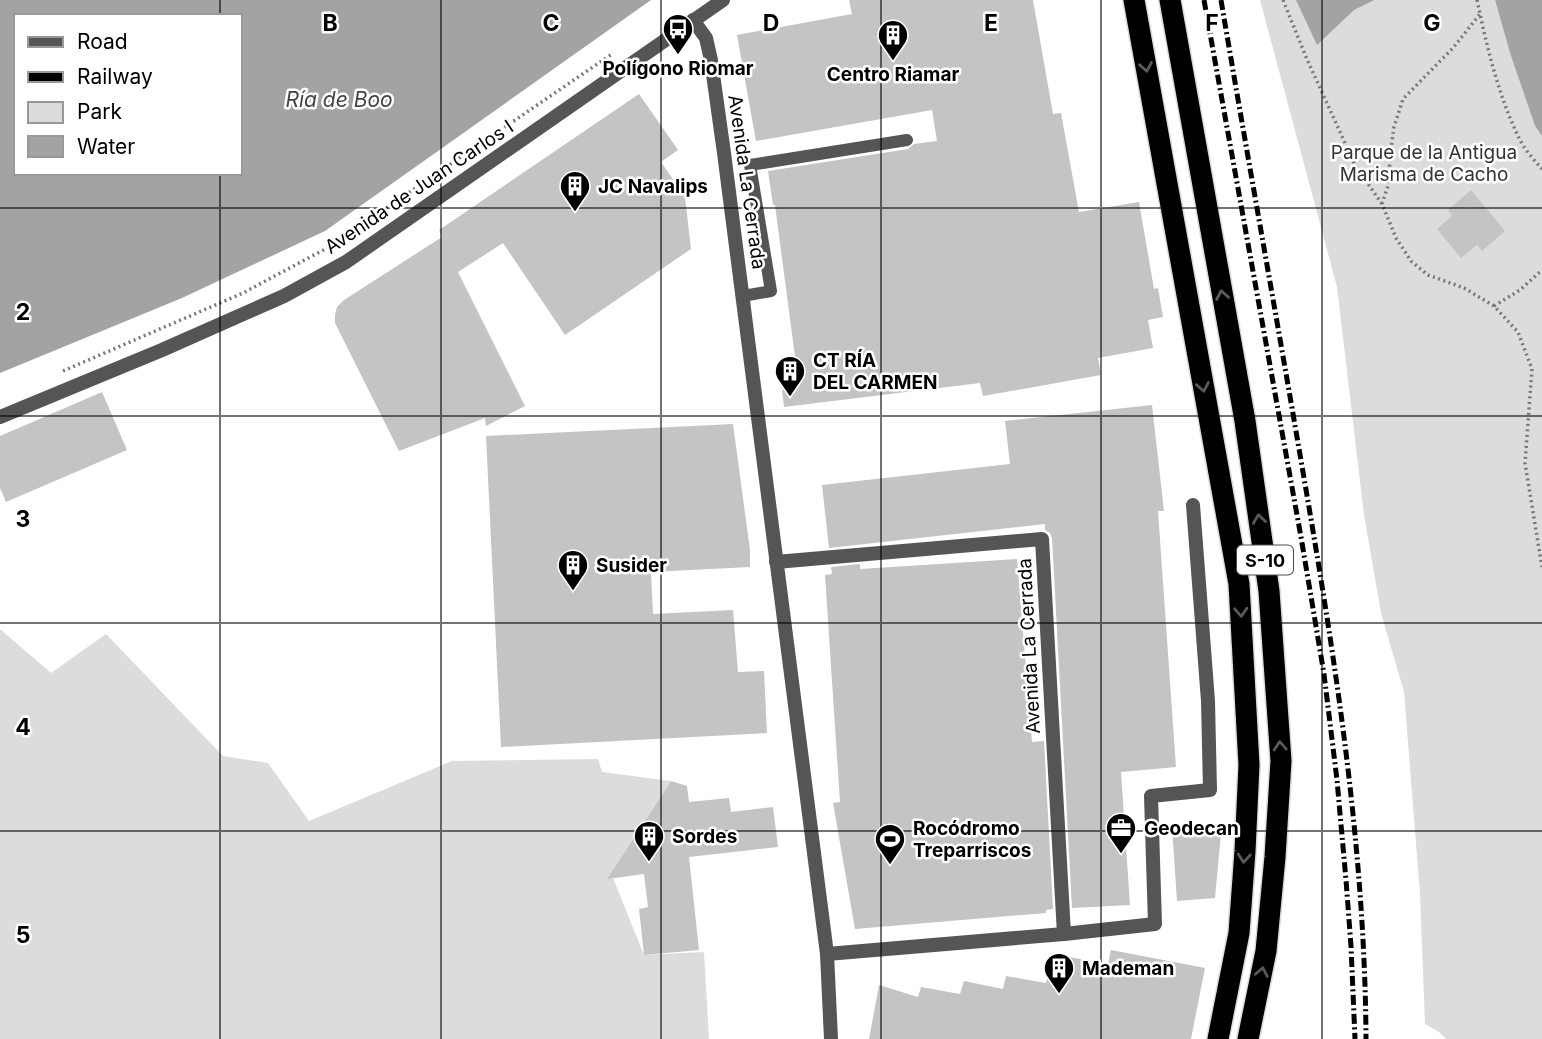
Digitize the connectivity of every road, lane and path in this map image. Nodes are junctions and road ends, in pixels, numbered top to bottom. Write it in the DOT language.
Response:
graph roads {
  1 [pos="723,0"];
  2 [pos="1133,0"];
  3 [pos="1170,0"];
  4 [pos="1283,0"];
  5 [pos="1477,0"];
  6 [pos="1480,14"];
  7 [pos="693,20"];
  8 [pos="619,49"];
  9 [pos="907,140"];
  10 [pos="1542,169"];
  11 [pos="1382,204"];
  12 [pos="1542,270"];
  13 [pos="743,296"];
  14 [pos="1494,306"];
  15 [pos="59,373"];
  16 [pos="0,417"];
  17 [pos="1194,505"];
  18 [pos="776,562"];
  19 [pos="1542,567"];
  20 [pos="1064,934"];
  21 [pos="827,954"];
  22 [pos="831,1039"];
  23 [pos="1218,1039"];
  24 [pos="1248,1039"];
  1 -- 7 [label="street, Avenida de Juan Carlos I"];
  2 -- 23 [label="highway, S-10, one-way"];
  24 -- 3 [label="highway, S-10, one-way"];
  4 -- 11 [label="path"];
  5 -- 6 [label="path"];
  6 -- 10 [label="path"];
  6 -- 11 [label="path"];
  7 -- 13 [label="street, Avenida La Cerrada"];
  7 -- 16 [label="street, Avenida de Juan Carlos I"];
  8 -- 15 [label="path"];
  9 -- 13 [label="lane"];
  11 -- 14 [label="path"];
  12 -- 14 [label="path"];
  13 -- 18 [label="street, Avenida La Cerrada"];
  14 -- 19 [label="path"];
  17 -- 20 [label="street"];
  18 -- 20 [label="street, Avenida La Cerrada"];
  18 -- 21 [label="street, Avenida La Cerrada"];
  20 -- 21 [label="street"];
  21 -- 22 [label="street, Avenida La Cerrada"];
}
